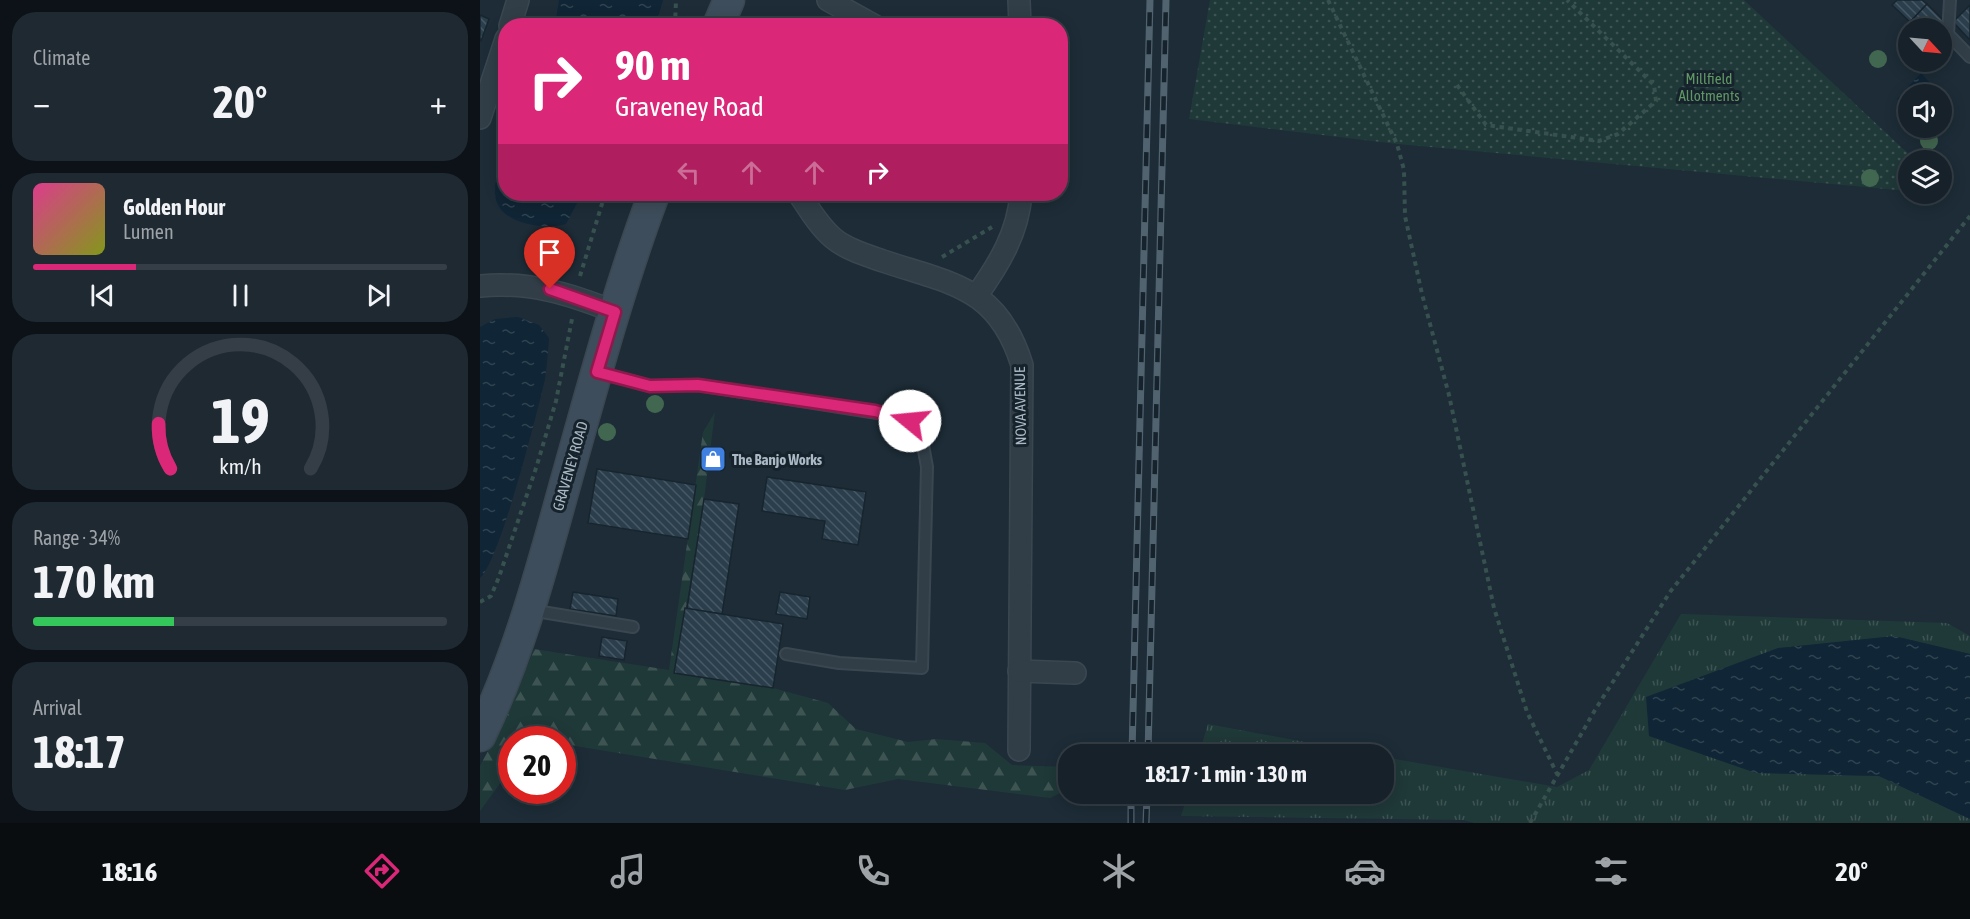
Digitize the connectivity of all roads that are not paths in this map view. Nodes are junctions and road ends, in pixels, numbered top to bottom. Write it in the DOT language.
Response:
graph roads {
  1 [pos="518,0"];
  2 [pos="729,0"];
  3 [pos="828,0"];
  4 [pos="1019,0"];
  5 [pos="1950,0"];
  6 [pos="512,18"];
  7 [pos="721,18"];
  8 [pos="860,18"];
  9 [pos="1020,18"];
  10 [pos="1970,57"];
  11 [pos="498,63"];
  12 [pos="480,118"];
  13 [pos="652,201"];
  14 [pos="804,201"];
  15 [pos="1021,201"];
  16 [pos="480,286"];
  17 [pos="977,296"];
  18 [pos="615,312"];
  19 [pos="597,372"];
  20 [pos="529,610"];
  21 [pos="633,627"];
  22 [pos="786,654"];
  23 [pos="1019,671"];
  24 [pos="1075,673"];
  25 [pos="480,736"];
  26 [pos="1019,750"];
  1 -- 6 [label="street"];
  2 -- 7 [label="street"];
  3 -- 8 [label="street"];
  4 -- 9 [label="street"];
  5 -- 10 [label="lane"];
  11 -- 12 [label="street"];
  13 -- 18 [label="street, GRAVENEY ROAD"];
  14 -- 17 [label="street, NOVA AVENUE"];
  15 -- 17 [label="street"];
  16 -- 18 [label="street"];
  17 -- 23 [label="street, NOVA AVENUE"];
  18 -- 19 [label="street, GRAVENEY ROAD"];
  19 -- 20 [label="street, GRAVENEY ROAD"];
  19 -- 22 [label="lane"];
  20 -- 21 [label="lane"];
  20 -- 25 [label="street, GRAVENEY ROAD"];
  23 -- 24 [label="street"];
  23 -- 26 [label="street, NOVA AVENUE"];
}
